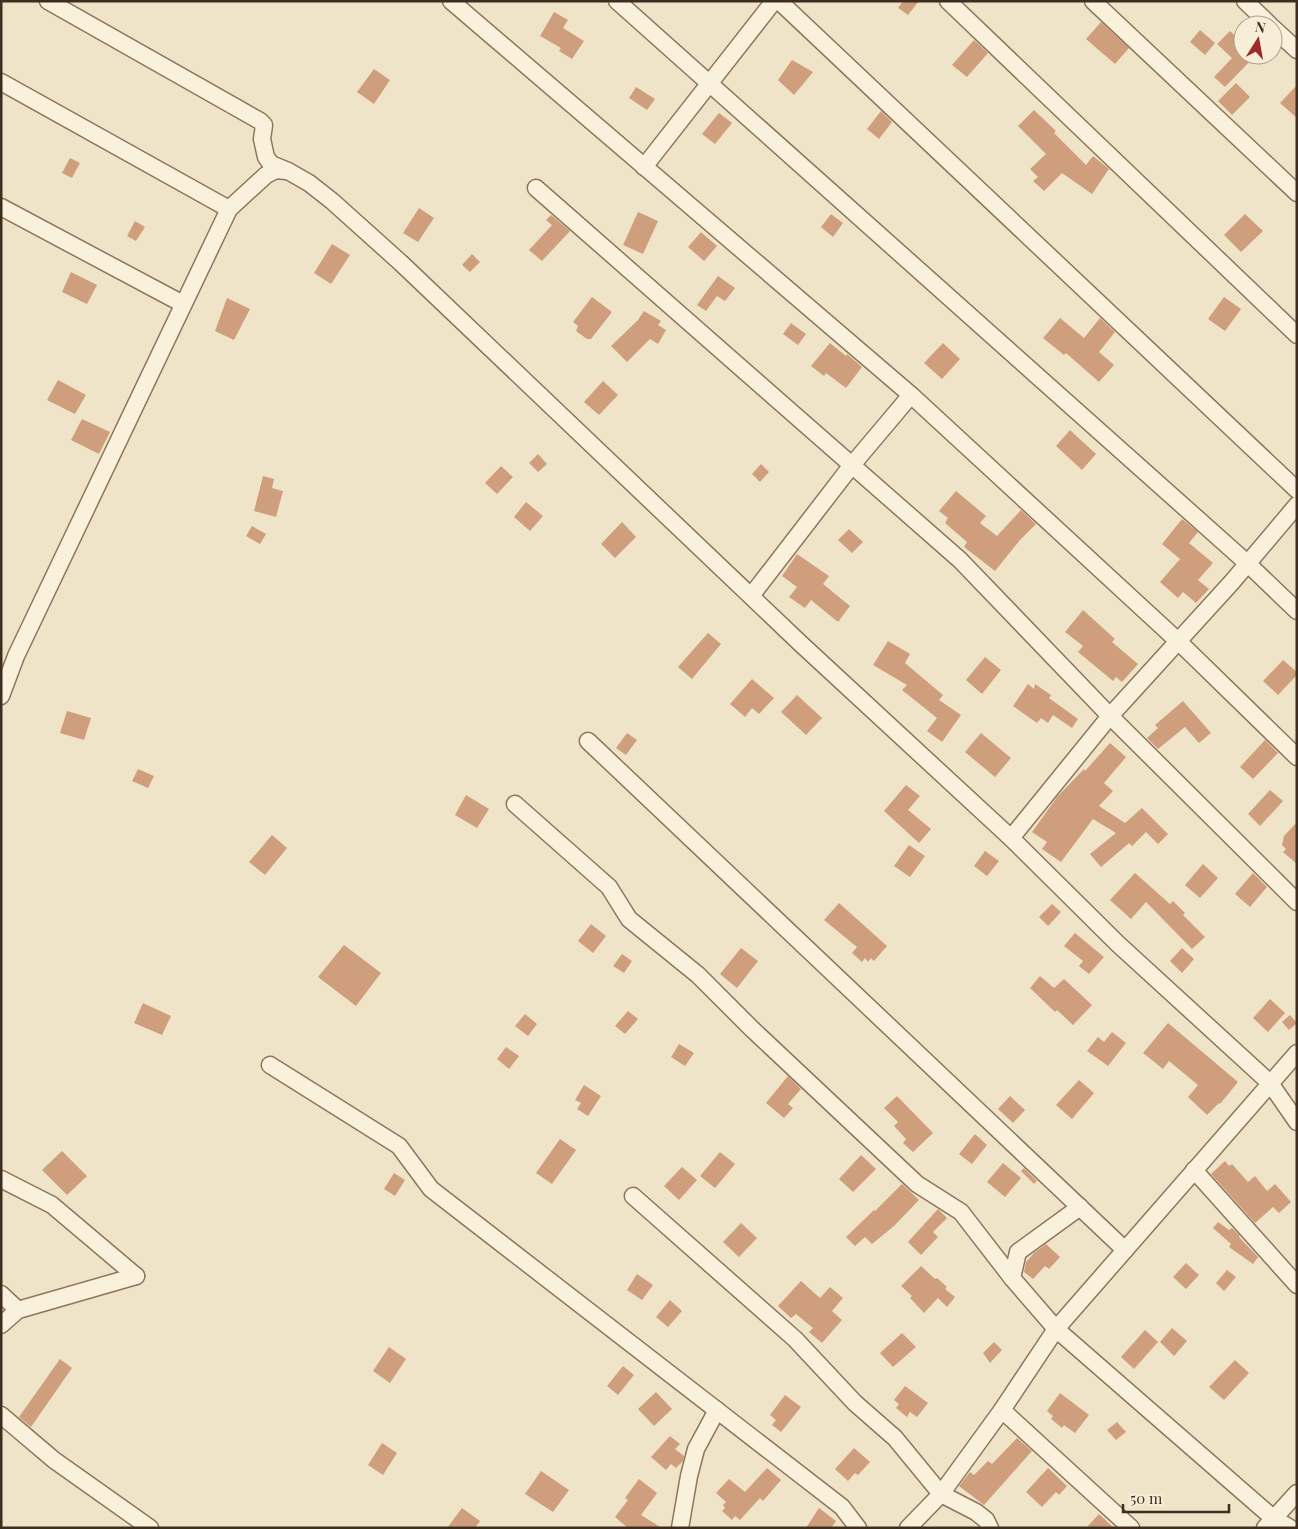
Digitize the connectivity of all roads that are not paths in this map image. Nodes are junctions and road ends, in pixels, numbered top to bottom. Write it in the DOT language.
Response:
graph roads {
  1 [pos="48,1"];
  2 [pos="451,1"];
  3 [pos="617,1"];
  4 [pos="774,1"];
  5 [pos="779,1"];
  6 [pos="948,1"];
  7 [pos="1093,1"];
  8 [pos="1245,1"];
  9 [pos="1260,15"];
  10 [pos="1283,37"];
  11 [pos="1297,50"];
  12 [pos="1,82"];
  13 [pos="710,83"];
  14 [pos="644,167"];
  15 [pos="288,171"];
  16 [pos="536,188"];
  17 [pos="1297,193"];
  18 [pos="1,207"];
  19 [pos="229,209"];
  20 [pos="183,304"];
  21 [pos="1297,336"];
  22 [pos="911,396"];
  23 [pos="852,465"];
  24 [pos="1297,490"];
  25 [pos="1297,506"];
  26 [pos="1248,563"];
  27 [pos="751,596"];
  28 [pos="1297,611"];
  29 [pos="1178,642"];
  30 [pos="9,654"];
  31 [pos="1,696"];
  32 [pos="1110,716"];
  33 [pos="588,741"];
  34 [pos="1297,757"];
  35 [pos="515,804"];
  36 [pos="1011,838"];
  37 [pos="1297,902"];
  38 [pos="1297,1054"];
  39 [pos="270,1065"];
  40 [pos="1270,1083"];
  41 [pos="1297,1122"];
  42 [pos="1194,1170"];
  43 [pos="1,1179"];
  44 [pos="633,1196"];
  45 [pos="1080,1207"];
  46 [pos="1125,1250"];
  47 [pos="1012,1278"];
  48 [pos="1297,1285"];
  49 [pos="1,1294"];
  50 [pos="18,1310"];
  51 [pos="1,1325"];
  52 [pos="1056,1329"];
  53 [pos="717,1410"];
  54 [pos="1002,1410"];
  55 [pos="1,1415"];
  56 [pos="1297,1493"];
  57 [pos="941,1494"];
  58 [pos="1269,1523"];
  59 [pos="150,1528"];
  60 [pos="680,1528"];
  61 [pos="858,1528"];
  62 [pos="908,1528"];
  63 [pos="990,1528"];
  64 [pos="1131,1528"];
  65 [pos="1290,1528"];
  1 -- 15 [label="street"];
  2 -- 14 [label="street"];
  3 -- 13 [label="street"];
  4 -- 13 [label="street"];
  5 -- 24 [label="street"];
  6 -- 21 [label="street"];
  7 -- 17 [label="street"];
  8 -- 9 [label="street"];
  10 -- 11 [label="street"];
  12 -- 19 [label="street"];
  13 -- 14 [label="street"];
  13 -- 26 [label="street"];
  14 -- 22 [label="street"];
  15 -- 19 [label="street"];
  15 -- 27 [label="street"];
  16 -- 23 [label="street"];
  18 -- 20 [label="street"];
  19 -- 20 [label="street"];
  20 -- 30 [label="street"];
  22 -- 23 [label="street"];
  22 -- 29 [label="street"];
  23 -- 27 [label="street"];
  23 -- 32 [label="street"];
  25 -- 26 [label="street"];
  26 -- 28 [label="street"];
  26 -- 29 [label="street"];
  27 -- 36 [label="street"];
  29 -- 32 [label="street"];
  29 -- 34 [label="street"];
  30 -- 31 [label="street"];
  32 -- 36 [label="street"];
  32 -- 37 [label="street"];
  33 -- 45 [label="street"];
  35 -- 47 [label="street"];
  36 -- 40 [label="street"];
  38 -- 40 [label="street"];
  39 -- 53 [label="street"];
  40 -- 41 [label="street"];
  40 -- 42 [label="street"];
  42 -- 46 [label="street"];
  42 -- 48 [label="street"];
  43 -- 50 [label="street"];
  44 -- 57 [label="street"];
  45 -- 46 [label="street"];
  45 -- 47 [label="street"];
  46 -- 52 [label="street"];
  47 -- 52 [label="street"];
  49 -- 50 [label="street"];
  50 -- 51 [label="street"];
  52 -- 54 [label="street"];
  52 -- 58 [label="street"];
  53 -- 60 [label="street"];
  53 -- 61 [label="street"];
  54 -- 57 [label="street"];
  54 -- 64 [label="street"];
  55 -- 59 [label="street"];
  56 -- 58 [label="street"];
  57 -- 62 [label="street"];
  57 -- 63 [label="street"];
  58 -- 65 [label="street"];
}
